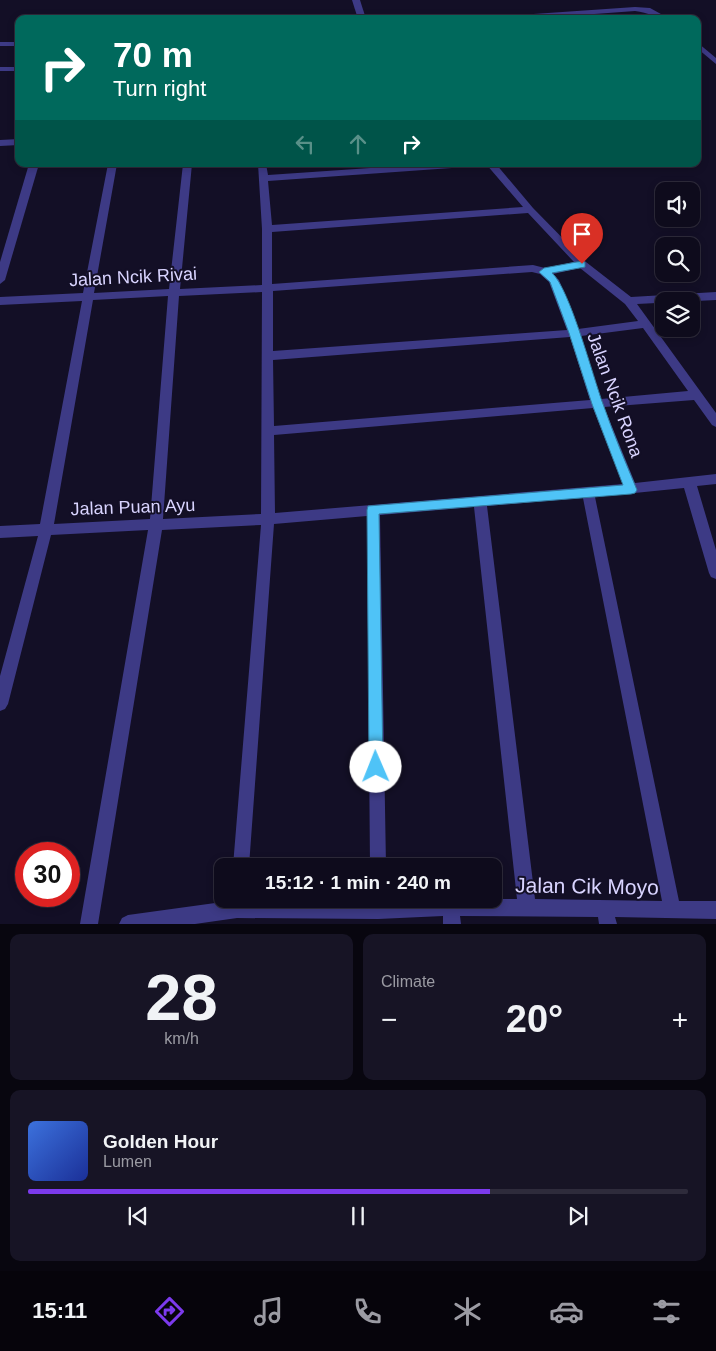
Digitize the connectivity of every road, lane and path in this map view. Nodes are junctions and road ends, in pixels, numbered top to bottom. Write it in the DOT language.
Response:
graph roads {
  1 [pos="359,0"];
  2 [pos="361,15"];
  3 [pos="547,15"];
  4 [pos="657,15"];
  5 [pos="0,44"];
  6 [pos="15,44"];
  7 [pos="701,48"];
  8 [pos="716,62"];
  9 [pos="0,69"];
  10 [pos="15,69"];
  11 [pos="15,142"];
  12 [pos="0,143"];
  13 [pos="33,167"];
  14 [pos="111,167"];
  15 [pos="187,167"];
  16 [pos="262,167"];
  17 [pos="422,167"];
  18 [pos="494,167"];
  19 [pos="263,178"];
  20 [pos="530,210"];
  21 [pos="267,229"];
  22 [pos="582,264"];
  23 [pos="538,270"];
  24 [pos="0,280"];
  25 [pos="267,288"];
  26 [pos="174,293"];
  27 [pos="716,296"];
  28 [pos="87,298"];
  29 [pos="0,301"];
  30 [pos="629,301"];
  31 [pos="645,324"];
  32 [pos="574,333"];
  33 [pos="268,356"];
  34 [pos="698,395"];
  35 [pos="597,404"];
  36 [pos="716,422"];
  37 [pos="268,431"];
  38 [pos="716,479"];
  39 [pos="689,482"];
  40 [pos="631,490"];
  41 [pos="588,493"];
  42 [pos="480,502"];
  43 [pos="373,510"];
  44 [pos="268,519"];
  45 [pos="156,525"];
  46 [pos="46,529"];
  47 [pos="0,532"];
  48 [pos="716,573"];
  49 [pos="0,704"];
  50 [pos="242,858"];
  51 [pos="378,858"];
  52 [pos="215,908"];
  53 [pos="256,908"];
  54 [pos="353,908"];
  55 [pos="405,908"];
  56 [pos="527,908"];
  57 [pos="672,910"];
  58 [pos="716,910"];
  59 [pos="452,915"];
  60 [pos="606,916"];
  61 [pos="298,917"];
  62 [pos="130,923"];
  63 [pos="89,924"];
  1 -- 2 [label="street"];
  3 -- 4 [label="street"];
  5 -- 6 [label="street"];
  7 -- 8 [label="street"];
  9 -- 10 [label="lane"];
  11 -- 12 [label="street"];
  13 -- 24 [label="street"];
  14 -- 28 [label="street"];
  15 -- 26 [label="street"];
  16 -- 19 [label="street"];
  17 -- 19 [label="street"];
  18 -- 20 [label="street"];
  19 -- 21 [label="street"];
  20 -- 21 [label="street"];
  20 -- 22 [label="street"];
  21 -- 25 [label="street"];
  22 -- 23 [label="street, Jalan Ncik Rivai"];
  22 -- 30 [label="street"];
  23 -- 25 [label="street, Jalan Ncik Rivai"];
  23 -- 32 [label="street, Jalan Ncik Rona"];
  25 -- 26 [label="street, Jalan Ncik Rivai"];
  25 -- 33 [label="street"];
  26 -- 28 [label="street, Jalan Ncik Rivai"];
  26 -- 45 [label="street"];
  27 -- 30 [label="street"];
  28 -- 29 [label="street, Jalan Ncik Rivai"];
  28 -- 46 [label="street"];
  30 -- 31 [label="street"];
  31 -- 32 [label="street"];
  31 -- 34 [label="street"];
  32 -- 33 [label="street"];
  32 -- 35 [label="street, Jalan Ncik Rona"];
  33 -- 37 [label="street"];
  34 -- 35 [label="street"];
  34 -- 36 [label="street"];
  35 -- 37 [label="street"];
  35 -- 40 [label="street, Jalan Ncik Rona"];
  37 -- 44 [label="street"];
  38 -- 39 [label="street, Jalan Puan Ayu"];
  39 -- 40 [label="street, Jalan Puan Ayu"];
  39 -- 48 [label="street"];
  40 -- 41 [label="street, Jalan Puan Ayu"];
  41 -- 42 [label="street, Jalan Puan Ayu"];
  41 -- 57 [label="street"];
  42 -- 43 [label="street, Jalan Puan Ayu"];
  42 -- 56 [label="street"];
  43 -- 44 [label="street, Jalan Puan Ayu"];
  43 -- 51 [label="street"];
  44 -- 45 [label="street, Jalan Puan Ayu"];
  44 -- 50 [label="street"];
  45 -- 46 [label="street, Jalan Puan Ayu"];
  45 -- 63 [label="street"];
  46 -- 47 [label="street, Jalan Puan Ayu"];
  46 -- 49 [label="street"];
  52 -- 62 [label="street, Jalan Cik Moyo"];
  53 -- 61 [label="street, Jalan Cik Moyo"];
  54 -- 61 [label="street, Jalan Cik Moyo"];
  55 -- 59 [label="street, Jalan Cik Moyo"];
  56 -- 59 [label="street, Jalan Cik Moyo"];
  56 -- 60 [label="street, Jalan Cik Moyo"];
  57 -- 58 [label="street, Jalan Cik Moyo"];
  57 -- 60 [label="street, Jalan Cik Moyo"];
}
